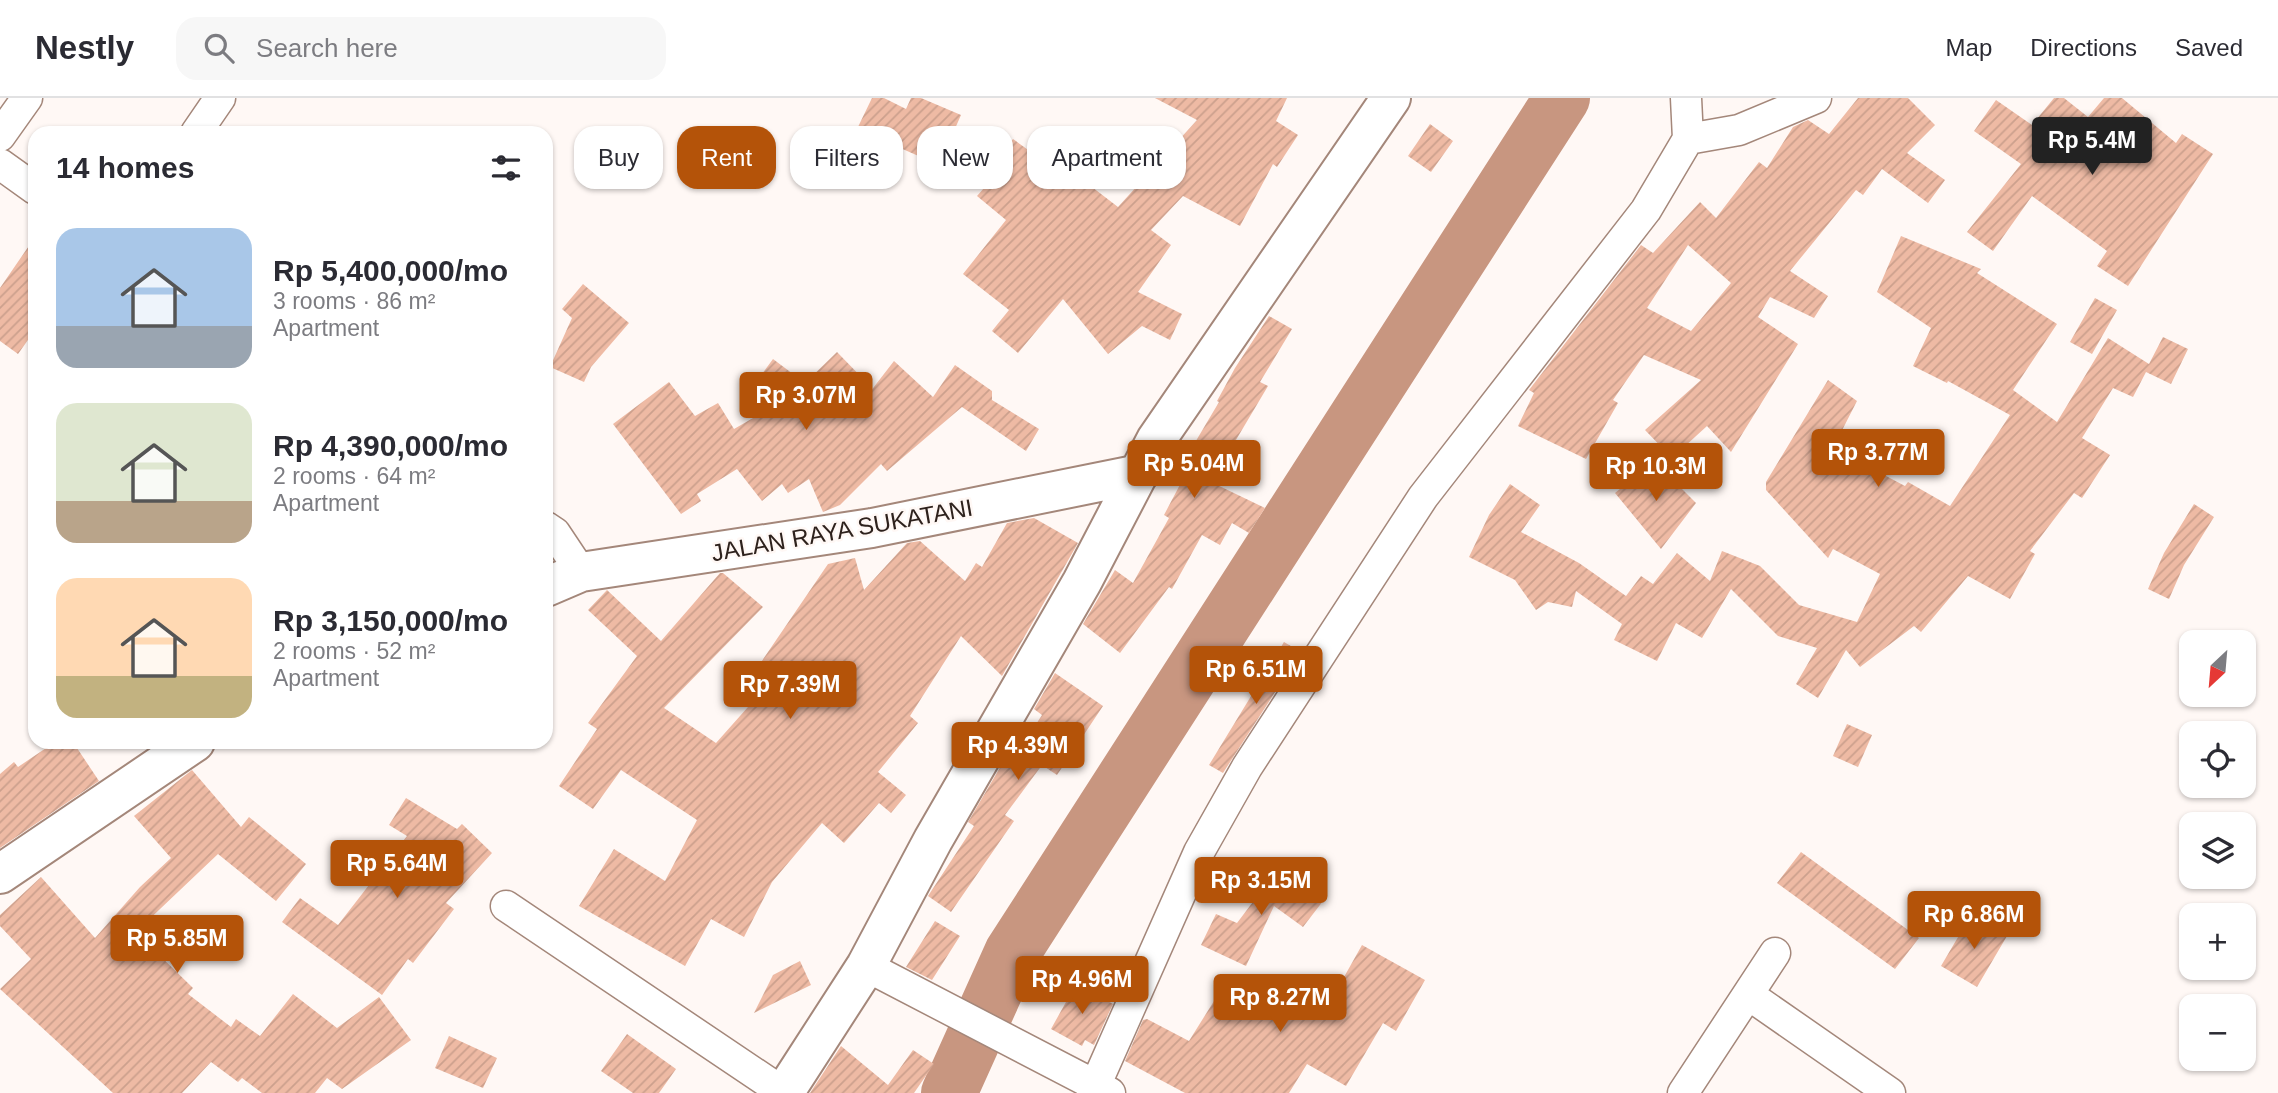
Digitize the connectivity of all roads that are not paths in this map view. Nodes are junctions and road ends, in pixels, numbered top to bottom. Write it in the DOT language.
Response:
graph roads {
  1 [pos="27,98"];
  2 [pos="219,98"];
  3 [pos="1391,98"];
  4 [pos="1686,98"];
  5 [pos="1816,98"];
  6 [pos="201,126"];
  7 [pos="0,136"];
  8 [pos="1688,139"];
  9 [pos="0,164"];
  10 [pos="28,184"];
  11 [pos="1139,474"];
  12 [pos="553,532"];
  13 [pos="581,572"];
  14 [pos="553,584"];
  15 [pos="185,749"];
  16 [pos="0,874"];
  17 [pos="506,906"];
  18 [pos="1774,953"];
  19 [pos="881,974"];
  20 [pos="1749,995"];
  21 [pos="1099,1090"];
  22 [pos="784,1093"];
  23 [pos="1683,1093"];
  24 [pos="1889,1093"];
  1 -- 7 [label="street"];
  2 -- 6 [label="street"];
  3 -- 11 [label="main road"];
  4 -- 8 [label="street"];
  5 -- 8 [label="street"];
  8 -- 21 [label="street"];
  9 -- 10 [label="street"];
  11 -- 13 [label="main road, JALAN RAYA SUKATANI"];
  11 -- 19 [label="main road"];
  12 -- 13 [label="street"];
  13 -- 14 [label="main road, JALAN RAYA SUKATANI"];
  15 -- 16 [label="main road"];
  17 -- 22 [label="street"];
  18 -- 20 [label="street"];
  19 -- 21 [label="street"];
  19 -- 22 [label="main road"];
  20 -- 23 [label="street"];
  20 -- 24 [label="street"];
}
